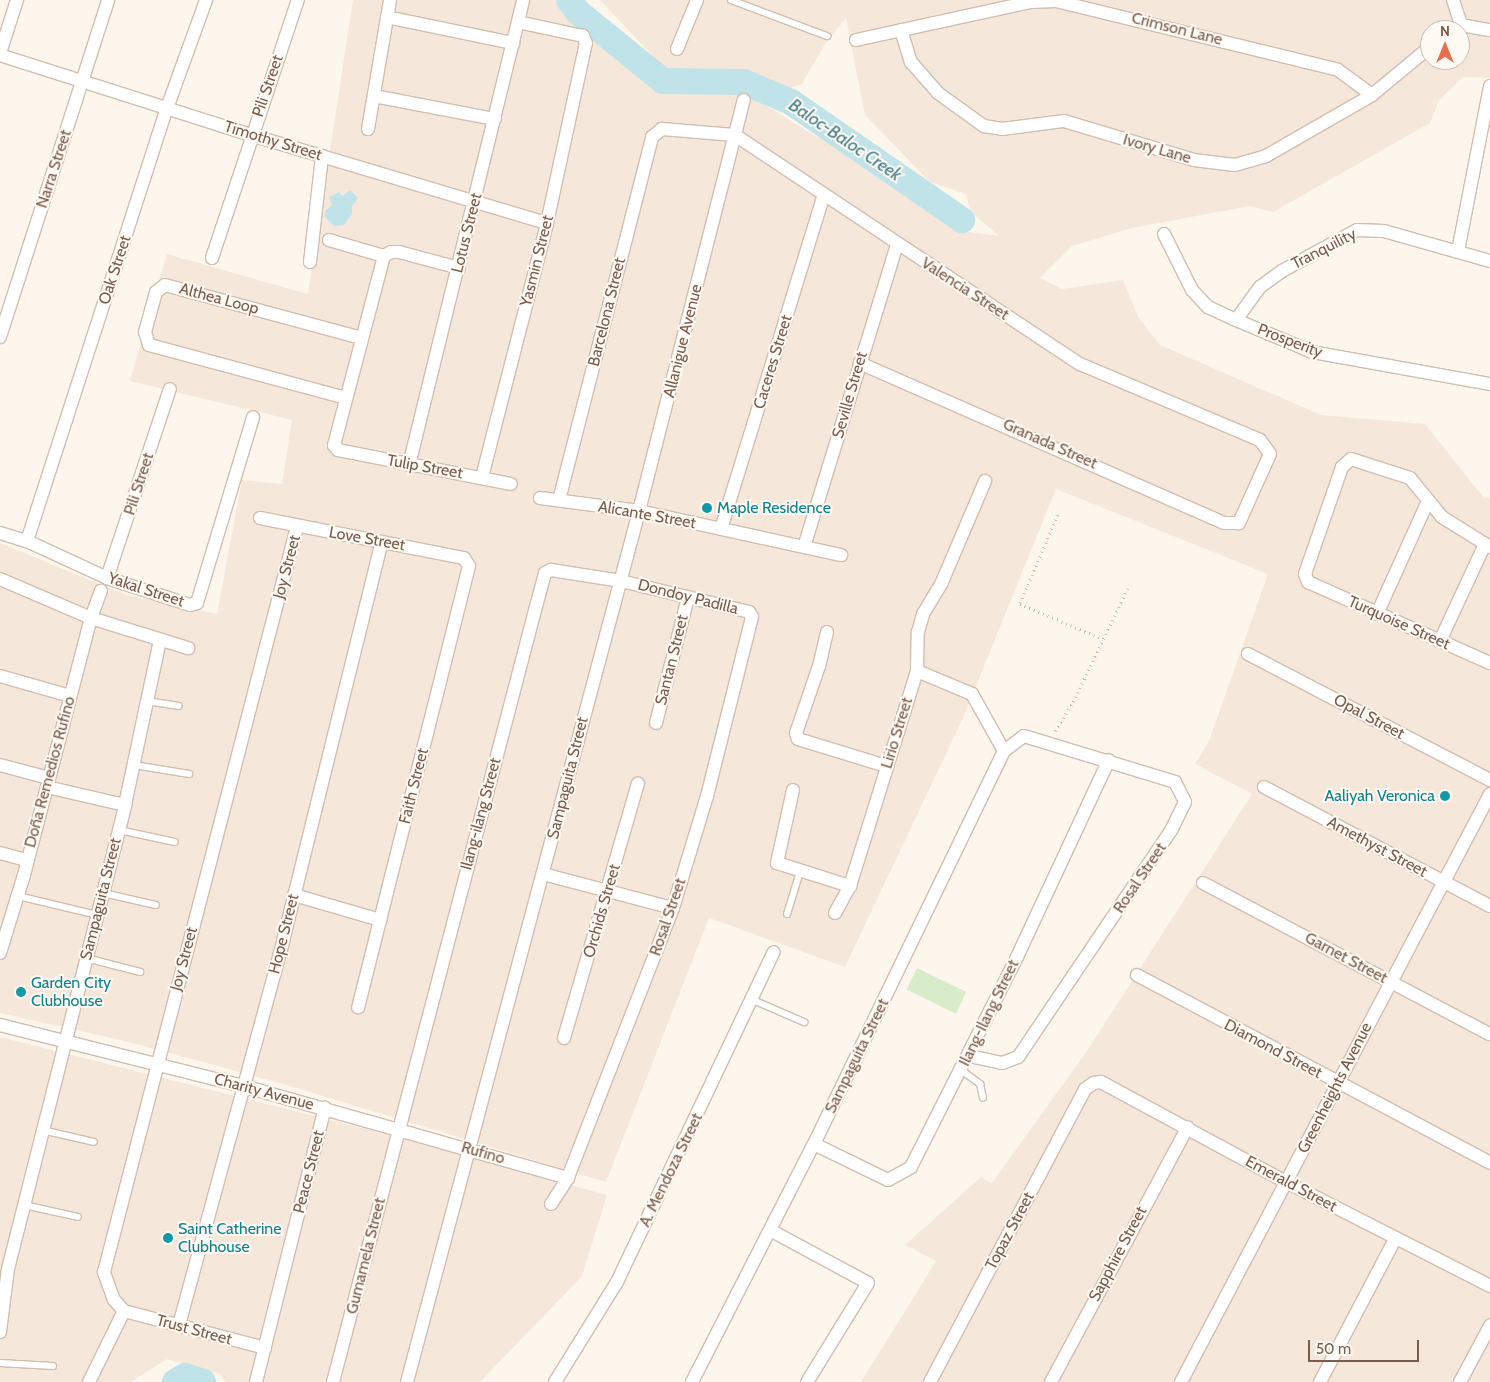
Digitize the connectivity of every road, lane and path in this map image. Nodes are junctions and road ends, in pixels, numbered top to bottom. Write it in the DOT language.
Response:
graph roads {
  1 [pos="17,0"];
  2 [pos="108,0"];
  3 [pos="206,0"];
  4 [pos="298,0"];
  5 [pos="390,0"];
  6 [pos="524,0"];
  7 [pos="697,0"];
  8 [pos="731,0"];
  9 [pos="1453,0"];
  10 [pos="387,18"];
  11 [pos="1455,20"];
  12 [pos="518,22"];
  13 [pos="1470,29"];
  14 [pos="901,30"];
  15 [pos="1490,30"];
  16 [pos="827,36"];
  17 [pos="856,40"];
  18 [pos="513,44"];
  19 [pos="677,49"];
  20 [pos="0,54"];
  21 [pos="1420,55"];
  22 [pos="82,81"];
  23 [pos="1490,86"];
  24 [pos="1372,95"];
  25 [pos="374,96"];
  26 [pos="744,100"];
  27 [pos="167,108"];
  28 [pos="495,118"];
  29 [pos="368,129"];
  30 [pos="662,129"];
  31 [pos="251,135"];
  32 [pos="735,135"];
  33 [pos="322,156"];
  34 [pos="824,194"];
  35 [pos="474,204"];
  36 [pos="547,223"];
  37 [pos="1164,234"];
  38 [pos="329,240"];
  39 [pos="897,244"];
  40 [pos="1458,251"];
  41 [pos="384,256"];
  42 [pos="212,258"];
  43 [pos="1490,261"];
  44 [pos="310,262"];
  45 [pos="459,268"];
  46 [pos="1236,320"];
  47 [pos="0,337"];
  48 [pos="362,338"];
  49 [pos="860,363"];
  50 [pos="1490,384"];
  51 [pos="170,389"];
  52 [pos="346,398"];
  53 [pos="253,417"];
  54 [pos="408,465"];
  55 [pos="482,477"];
  56 [pos="985,481"];
  57 [pos="511,484"];
  58 [pos="540,498"];
  59 [pos="559,500"];
  60 [pos="1428,501"];
  61 [pos="639,511"];
  62 [pos="1058,515"];
  63 [pos="260,518"];
  64 [pos="1239,523"];
  65 [pos="297,527"];
  66 [pos="722,529"];
  67 [pos="0,533"];
  68 [pos="27,541"];
  69 [pos="382,542"];
  70 [pos="1487,545"];
  71 [pos="804,547"];
  72 [pos="841,555"];
  73 [pos="469,566"];
  74 [pos="0,578"];
  75 [pos="107,578"];
  76 [pos="621,581"];
  77 [pos="1129,585"];
  78 [pos="101,591"];
  79 [pos="688,597"];
  80 [pos="1377,614"];
  81 [pos="752,617"];
  82 [pos="91,618"];
  83 [pos="827,632"];
  84 [pos="1103,639"];
  85 [pos="160,640"];
  86 [pos="1440,642"];
  87 [pos="188,648"];
  88 [pos="1248,654"];
  89 [pos="1490,663"];
  90 [pos="917,671"];
  91 [pos="0,676"];
  92 [pos="70,696"];
  93 [pos="147,701"];
  94 [pos="178,706"];
  95 [pos="656,723"];
  96 [pos="1024,736"];
  97 [pos="1048,742"];
  98 [pos="1004,751"];
  99 [pos="1109,760"];
  100 [pos="0,765"];
  101 [pos="134,765"];
  102 [pos="886,766"];
  103 [pos="189,774"];
  104 [pos="1490,780"];
  105 [pos="48,782"];
  106 [pos="638,784"];
  107 [pos="1264,787"];
  108 [pos="793,790"];
  109 [pos="1490,794"];
  110 [pos="125,805"];
  111 [pos="119,830"];
  112 [pos="175,842"];
  113 [pos="0,853"];
  114 [pos="27,860"];
  115 [pos="800,872"];
  116 [pos="543,874"];
  117 [pos="1444,882"];
  118 [pos="1202,883"];
  119 [pos="850,886"];
  120 [pos="606,892"];
  121 [pos="103,893"];
  122 [pos="294,895"];
  123 [pos="18,896"];
  124 [pos="156,905"];
  125 [pos="1490,906"];
  126 [pos="673,908"];
  127 [pos="835,913"];
  128 [pos="786,914"];
  129 [pos="97,915"];
  130 [pos="380,920"];
  131 [pos="1,945"];
  132 [pos="774,952"];
  133 [pos="86,958"];
  134 [pos="140,972"];
  135 [pos="1136,975"];
  136 [pos="1390,981"];
  137 [pos="753,1000"];
  138 [pos="358,1007"];
  139 [pos="804,1022"];
  140 [pos="0,1025"];
  141 [pos="1490,1034"];
  142 [pos="564,1038"];
  143 [pos="66,1042"];
  144 [pos="968,1056"];
  145 [pos="156,1064"];
  146 [pos="961,1070"];
  147 [pos="1094,1083"];
  148 [pos="1337,1083"];
  149 [pos="243,1086"];
  150 [pos="983,1098"];
  151 [pos="325,1108"];
  152 [pos="1188,1127"];
  153 [pos="42,1130"];
  154 [pos="398,1131"];
  155 [pos="94,1142"];
  156 [pos="814,1144"];
  157 [pos="470,1149"];
  158 [pos="1490,1164"];
  159 [pos="568,1178"];
  160 [pos="1286,1182"];
  161 [pos="551,1204"];
  162 [pos="24,1205"];
  163 [pos="78,1217"];
  164 [pos="770,1230"];
  165 [pos="1395,1239"];
  166 [pos="1490,1286"];
  167 [pos="124,1311"];
  168 [pos="178,1325"];
  169 [pos="1490,1326"];
  170 [pos="0,1332"];
  171 [pos="265,1348"];
  172 [pos="0,1363"];
  173 [pos="53,1366"];
  174 [pos="89,1382"];
  175 [pos="256,1382"];
  176 [pos="333,1382"];
  177 [pos="407,1382"];
  178 [pos="555,1382"];
  179 [pos="692,1382"];
  180 [pos="806,1382"];
  181 [pos="930,1382"];
  182 [pos="1051,1382"];
  183 [pos="1181,1382"];
  184 [pos="1320,1382"];
  185 [pos="1460,1382"];
  1 -- 20 [label="street"];
  2 -- 22 [label="street, Narra Street"];
  3 -- 27 [label="street, Oak Street"];
  4 -- 31 [label="street, Pili Street"];
  5 -- 10 [label="street"];
  6 -- 12 [label="street, Lotus Street"];
  7 -- 19 [label="street"];
  8 -- 16 [label="lane"];
  9 -- 11 [label="street"];
  10 -- 18 [label="street"];
  10 -- 25 [label="street"];
  12 -- 18 [label="street, Lotus Street"];
  12 -- 36 [label="street, Yasmin Street"];
  13 -- 15 [label="street"];
  14 -- 17 [label="street, Crimson Lane"];
  14 -- 24 [label="street, Crimson Lane"];
  14 -- 24 [label="street, Ivory Lane"];
  18 -- 28 [label="street, Lotus Street"];
  20 -- 22 [label="street, Timothy Street"];
  21 -- 24 [label="street, Ivory Lane"];
  22 -- 27 [label="street, Timothy Street"];
  22 -- 47 [label="street, Narra Street"];
  23 -- 40 [label="street"];
  25 -- 28 [label="street"];
  25 -- 29 [label="street"];
  26 -- 32 [label="street, Allanigue Avenue"];
  27 -- 31 [label="street, Timothy Street"];
  27 -- 68 [label="street, Oak Street"];
  28 -- 35 [label="street, Lotus Street"];
  30 -- 32 [label="street, Valencia Street"];
  30 -- 59 [label="street, Barcelona Street"];
  31 -- 33 [label="street, Timothy Street"];
  31 -- 42 [label="street, Pili Street"];
  32 -- 34 [label="street, Valencia Street"];
  32 -- 61 [label="street, Allanigue Avenue"];
  33 -- 35 [label="street, Timothy Street"];
  33 -- 44 [label="street"];
  34 -- 39 [label="street, Valencia Street"];
  34 -- 66 [label="street, Caceres Street"];
  35 -- 36 [label="street, Timothy Street"];
  35 -- 45 [label="street, Lotus Street"];
  36 -- 55 [label="street, Yasmin Street"];
  37 -- 46 [label="street, Prosperity"];
  38 -- 41 [label="street"];
  39 -- 49 [label="street, Seville Street"];
  39 -- 64 [label="street, Valencia Street"];
  40 -- 43 [label="street, Tranquility"];
  40 -- 46 [label="street, Tranquility"];
  41 -- 45 [label="street"];
  41 -- 48 [label="street"];
  45 -- 54 [label="street, Lotus Street"];
  46 -- 50 [label="street, Prosperity"];
  48 -- 52 [label="street"];
  48 -- 52 [label="street, Althea Loop"];
  49 -- 64 [label="street, Granada Street"];
  49 -- 71 [label="street, Seville Street"];
  51 -- 75 [label="street, Pili Street"];
  52 -- 54 [label="street, Tulip Street"];
  53 -- 75 [label="street, Yakal Street"];
  54 -- 55 [label="street, Tulip Street"];
  55 -- 57 [label="street, Tulip Street"];
  56 -- 90 [label="street, Lirio Street"];
  58 -- 59 [label="street, Alicante Street"];
  59 -- 61 [label="street, Alicante Street"];
  60 -- 70 [label="street"];
  60 -- 80 [label="street"];
  60 -- 80 [label="street, Turquoise Street"];
  61 -- 66 [label="street, Alicante Street"];
  61 -- 76 [label="street, Allanigue Avenue"];
  62 -- 84 [label="path"];
  63 -- 65 [label="street, Love Street"];
  65 -- 69 [label="street, Love Street"];
  65 -- 145 [label="street, Joy Street"];
  66 -- 71 [label="street, Alicante Street"];
  67 -- 68 [label="street, Yakal Street"];
  68 -- 75 [label="street, Yakal Street"];
  69 -- 73 [label="street, Love Street"];
  69 -- 122 [label="street, Hope Street"];
  70 -- 86 [label="street"];
  71 -- 72 [label="street, Alicante Street"];
  73 -- 130 [label="street, Faith Street"];
  74 -- 82 [label="street"];
  76 -- 79 [label="street, Dondoy Padilla"];
  76 -- 116 [label="street, Sampaguita Street"];
  76 -- 154 [label="street, Ilang-ilang Street"];
  77 -- 84 [label="path"];
  78 -- 82 [label="street, Doña Remedios Rufino"];
  79 -- 81 [label="street, Dondoy Padilla"];
  79 -- 95 [label="street, Santan Street"];
  80 -- 86 [label="street, Turquoise Street"];
  81 -- 126 [label="street, Rosal Street"];
  82 -- 85 [label="street"];
  82 -- 92 [label="street, Doña Remedios Rufino"];
  83 -- 102 [label="street"];
  84 -- 97 [label="path"];
  85 -- 87 [label="street"];
  85 -- 93 [label="street, Sampaguita Street"];
  86 -- 89 [label="street, Turquoise Street"];
  88 -- 104 [label="street, Opal Street"];
  90 -- 98 [label="street"];
  90 -- 102 [label="street, Lirio Street"];
  91 -- 92 [label="street"];
  92 -- 105 [label="street, Doña Remedios Rufino"];
  93 -- 94 [label="lane"];
  93 -- 101 [label="street, Sampaguita Street"];
  96 -- 97 [label="street, Rosal Street"];
  96 -- 98 [label="street, Sampaguita Street"];
  97 -- 99 [label="street, Rosal Street"];
  98 -- 156 [label="street, Sampaguita Street"];
  99 -- 144 [label="street, Ilang-Ilang Street"];
  99 -- 144 [label="street, Rosal Street"];
  100 -- 105 [label="street"];
  101 -- 103 [label="lane"];
  101 -- 110 [label="street, Sampaguita Street"];
  102 -- 119 [label="street, Lirio Street"];
  105 -- 110 [label="street"];
  105 -- 114 [label="street, Doña Remedios Rufino"];
  106 -- 120 [label="street, Orchids Street"];
  107 -- 117 [label="street, Amethyst Street"];
  108 -- 115 [label="street"];
  109 -- 117 [label="street, Greenheights Avenue"];
  110 -- 111 [label="street, Sampaguita Street"];
  111 -- 112 [label="lane"];
  111 -- 121 [label="street, Sampaguita Street"];
  113 -- 114 [label="street"];
  114 -- 123 [label="street, Doña Remedios Rufino"];
  115 -- 119 [label="street"];
  115 -- 128 [label="lane"];
  116 -- 120 [label="street"];
  116 -- 157 [label="street, Sampaguita Street"];
  117 -- 125 [label="street, Amethyst Street"];
  117 -- 136 [label="street, Greenheights Avenue"];
  118 -- 136 [label="street, Garnet Street"];
  119 -- 127 [label="street, Lirio Street"];
  120 -- 126 [label="street"];
  120 -- 142 [label="street, Orchids Street"];
  121 -- 124 [label="lane"];
  121 -- 129 [label="street, Sampaguita Street"];
  122 -- 130 [label="street"];
  122 -- 149 [label="street, Hope Street"];
  123 -- 129 [label="lane"];
  123 -- 131 [label="street, Doña Remedios Rufino"];
  126 -- 159 [label="street, Rosal Street"];
  129 -- 133 [label="street, Sampaguita Street"];
  130 -- 138 [label="street, Faith Street"];
  132 -- 137 [label="street, A. Mendoza Street"];
  133 -- 134 [label="lane"];
  133 -- 143 [label="street, Sampaguita Street"];
  135 -- 148 [label="street, Diamond Street"];
  136 -- 141 [label="street, Garnet Street"];
  136 -- 148 [label="street, Greenheights Avenue"];
  137 -- 139 [label="lane"];
  137 -- 178 [label="street, A. Mendoza Street"];
  140 -- 143 [label="street, Charity Avenue"];
  143 -- 145 [label="street, Charity Avenue"];
  143 -- 153 [label="street, Sampaguita Street"];
  144 -- 146 [label="street, Ilang-Ilang Street"];
  145 -- 149 [label="street, Charity Avenue"];
  145 -- 167 [label="street, Joy Street"];
  146 -- 150 [label="lane"];
  146 -- 156 [label="street, Ilang-Ilang Street"];
  147 -- 152 [label="street, Emerald Street"];
  147 -- 181 [label="street, Topaz Street"];
  148 -- 158 [label="street, Diamond Street"];
  148 -- 160 [label="street, Greenheights Avenue"];
  149 -- 151 [label="street, Charity Avenue"];
  149 -- 168 [label="street, Hope Street"];
  151 -- 154 [label="street, Charity Avenue"];
  151 -- 171 [label="street, Peace Street"];
  152 -- 160 [label="street, Emerald Street"];
  152 -- 182 [label="street, Sapphire Street"];
  153 -- 155 [label="lane"];
  153 -- 162 [label="street, Sampaguita Street"];
  154 -- 157 [label="street, Rufino"];
  154 -- 176 [label="street, Gumamela Street"];
  156 -- 164 [label="street, Sampaguita Street"];
  157 -- 159 [label="street, Rufino"];
  157 -- 177 [label="street"];
  159 -- 161 [label="street, Rosal Street"];
  160 -- 165 [label="street, Emerald Street"];
  160 -- 183 [label="street, Greenheights Avenue"];
  162 -- 163 [label="lane"];
  162 -- 170 [label="street, Sampaguita Street"];
  164 -- 179 [label="street, Sampaguita Street"];
  164 -- 180 [label="street"];
  165 -- 166 [label="street, Emerald Street"];
  165 -- 184 [label="street"];
  167 -- 168 [label="street, Trust Street"];
  167 -- 174 [label="street"];
  168 -- 171 [label="street, Trust Street"];
  169 -- 185 [label="street"];
  171 -- 175 [label="street, Peace Street"];
  172 -- 173 [label="lane"];
}
